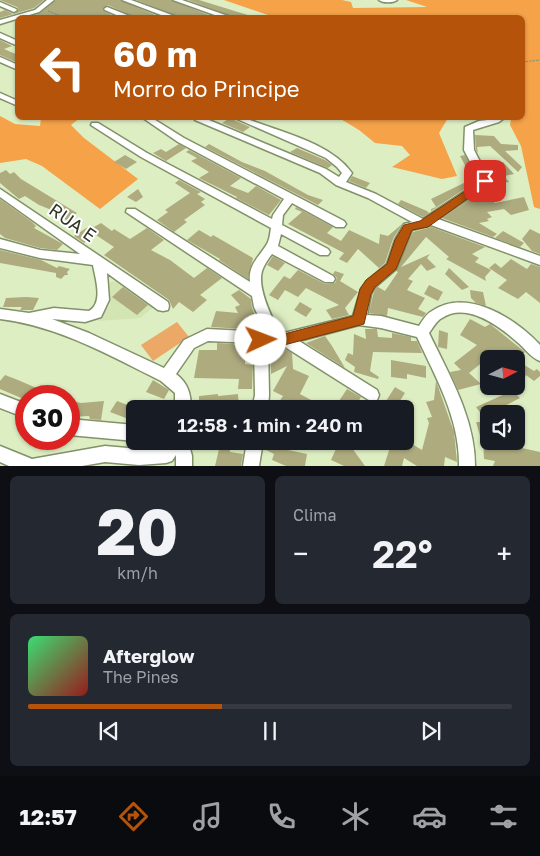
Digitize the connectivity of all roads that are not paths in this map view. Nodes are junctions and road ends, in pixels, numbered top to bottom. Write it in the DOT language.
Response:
graph roads {
  1 [pos="52,0"];
  2 [pos="124,0"];
  3 [pos="176,0"];
  4 [pos="382,0"];
  5 [pos="394,0"];
  6 [pos="0,4"];
  7 [pos="14,10"];
  8 [pos="30,15"];
  9 [pos="122,15"];
  10 [pos="168,15"];
  11 [pos="222,15"];
  12 [pos="15,18"];
  13 [pos="0,21"];
  14 [pos="3,36"];
  15 [pos="15,42"];
  16 [pos="0,59"];
  17 [pos="15,66"];
  18 [pos="0,95"];
  19 [pos="15,102"];
  20 [pos="150,120"];
  21 [pos="202,120"];
  22 [pos="240,120"];
  23 [pos="244,120"];
  24 [pos="496,120"];
  25 [pos="95,124"];
  26 [pos="228,132"];
  27 [pos="340,183"];
  28 [pos="0,192"];
  29 [pos="290,198"];
  30 [pos="131,212"];
  31 [pos="427,222"];
  32 [pos="340,224"];
  33 [pos="274,226"];
  34 [pos="0,243"];
  35 [pos="271,248"];
  36 [pos="324,252"];
  37 [pos="98,261"];
  38 [pos="540,261"];
  39 [pos="330,278"];
  40 [pos="257,293"];
  41 [pos="163,306"];
  42 [pos="0,314"];
  43 [pos="30,318"];
  44 [pos="359,320"];
  45 [pos="422,332"];
  46 [pos="280,339"];
  47 [pos="261,340"];
  48 [pos="540,355"];
  49 [pos="166,376"];
  50 [pos="372,395"];
  51 [pos="183,400"];
  52 [pos="261,400"];
  53 [pos="0,401"];
  54 [pos="15,407"];
  55 [pos="80,428"];
  56 [pos="126,432"];
  57 [pos="169,450"];
  58 [pos="182,450"];
  59 [pos="254,450"];
  60 [pos="0,454"];
  61 [pos="29,466"];
  62 [pos="34,466"];
  63 [pos="184,466"];
  64 [pos="251,466"];
  65 [pos="467,466"];
  1 -- 8 [label="street"];
  2 -- 9 [label="street"];
  2 -- 10 [label="street"];
  3 -- 11 [label="street"];
  4 -- 5 [label="street"];
  6 -- 7 [label="street"];
  12 -- 13 [label="street"];
  14 -- 15 [label="street"];
  16 -- 17 [label="street"];
  18 -- 19 [label="street"];
  20 -- 29 [label="street"];
  21 -- 26 [label="street"];
  22 -- 26 [label="street"];
  23 -- 27 [label="street"];
  24 -- 31 [label="street"];
  25 -- 33 [label="street"];
  26 -- 27 [label="street"];
  27 -- 31 [label="street"];
  28 -- 37 [label="street, RUA E"];
  29 -- 32 [label="street"];
  29 -- 33 [label="street"];
  30 -- 40 [label="street"];
  31 -- 38 [label="street"];
  31 -- 44 [label="street"];
  33 -- 35 [label="street"];
  33 -- 36 [label="street"];
  34 -- 37 [label="street"];
  35 -- 39 [label="street"];
  35 -- 40 [label="street"];
  37 -- 41 [label="street"];
  37 -- 43 [label="street, RUA E"];
  40 -- 46 [label="street"];
  42 -- 43 [label="street"];
  43 -- 49 [label="street"];
  44 -- 45 [label="street"];
  44 -- 46 [label="street"];
  45 -- 48 [label="street"];
  45 -- 65 [label="street"];
  46 -- 47 [label="street"];
  46 -- 50 [label="street"];
  47 -- 49 [label="street"];
  47 -- 52 [label="street"];
  49 -- 51 [label="street"];
  53 -- 54 [label="street"];
  55 -- 56 [label="street"];
  57 -- 62 [label="street"];
  58 -- 63 [label="street"];
  59 -- 64 [label="street"];
  60 -- 61 [label="street"];
}
